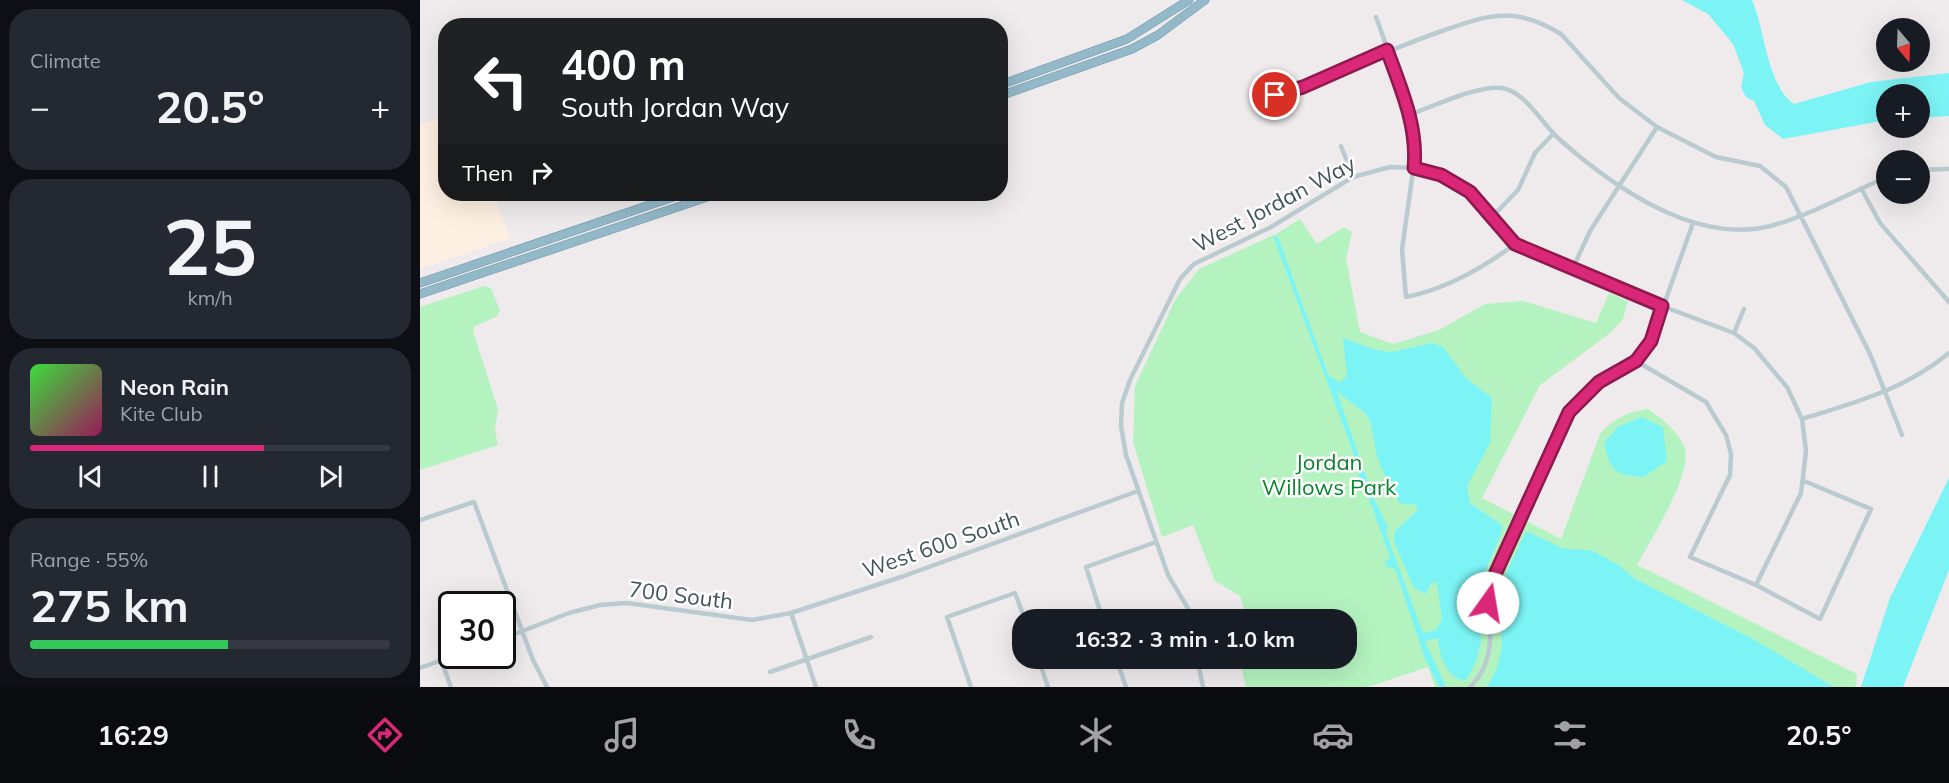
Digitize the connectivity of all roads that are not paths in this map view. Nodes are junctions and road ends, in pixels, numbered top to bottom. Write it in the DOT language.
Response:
graph roads {
  1 [pos="1189,0"];
  2 [pos="1205,0"];
  3 [pos="1376,16"];
  4 [pos="1387,50"];
  5 [pos="1008,82"];
  6 [pos="1008,93"];
  7 [pos="1275,95"];
  8 [pos="1411,114"];
  9 [pos="1657,127"];
  10 [pos="1553,134"];
  11 [pos="1341,146"];
  12 [pos="1414,168"];
  13 [pos="1949,169"];
  14 [pos="1930,170"];
  15 [pos="1353,177"];
  16 [pos="1876,182"];
  17 [pos="1620,184"];
  18 [pos="1861,188"];
  19 [pos="661,201"];
  20 [pos="695,201"];
  21 [pos="1801,214"];
  22 [pos="1493,216"];
  23 [pos="1693,223"];
  24 [pos="1515,244"];
  25 [pos="1573,268"];
  26 [pos="420,283"];
  27 [pos="420,294"];
  28 [pos="1949,302"];
  29 [pos="1662,306"];
  30 [pos="1744,309"];
  31 [pos="1734,333"];
  32 [pos="1949,353"];
  33 [pos="1636,361"];
  34 [pos="1886,393"];
  35 [pos="1802,419"];
  36 [pos="1902,435"];
  37 [pos="1804,482"];
  38 [pos="1138,491"];
  39 [pos="420,520"];
  40 [pos="1156,542"];
  41 [pos="1756,585"];
  42 [pos="1021,609"];
  43 [pos="1099,609"];
  44 [pos="1188,609"];
  45 [pos="791,613"];
  46 [pos="752,620"];
  47 [pos="523,632"];
  48 [pos="516,634"];
  49 [pos="871,637"];
  50 [pos="806,660"];
  51 [pos="438,661"];
  52 [pos="420,668"];
  53 [pos="444,669"];
  54 [pos="1042,669"];
  55 [pos="1120,669"];
  56 [pos="1199,669"];
  57 [pos="770,672"];
  58 [pos="450,687"];
  59 [pos="547,687"];
  60 [pos="816,687"];
  61 [pos="971,687"];
  62 [pos="1048,687"];
  63 [pos="1126,687"];
  64 [pos="1203,687"];
  65 [pos="1470,687"];
  1 -- 5 [label="highway"];
  2 -- 6 [label="highway"];
  3 -- 4 [label="street"];
  4 -- 7 [label="street"];
  4 -- 8 [label="street"];
  4 -- 9 [label="street"];
  8 -- 10 [label="street"];
  8 -- 12 [label="street"];
  9 -- 17 [label="street"];
  9 -- 21 [label="street"];
  10 -- 17 [label="street"];
  10 -- 22 [label="street"];
  11 -- 15 [label="street"];
  12 -- 15 [label="street, West Jordan Way"];
  12 -- 22 [label="street, West Jordan Way"];
  12 -- 24 [label="street"];
  13 -- 14 [label="street"];
  15 -- 38 [label="street, West Jordan Way"];
  16 -- 18 [label="street"];
  17 -- 23 [label="street"];
  17 -- 25 [label="street"];
  18 -- 21 [label="street"];
  18 -- 28 [label="street"];
  19 -- 26 [label="highway"];
  20 -- 27 [label="highway"];
  21 -- 23 [label="street"];
  21 -- 34 [label="street"];
  22 -- 24 [label="street, West Jordan Way"];
  23 -- 29 [label="street"];
  24 -- 25 [label="street"];
  25 -- 29 [label="street"];
  29 -- 31 [label="street"];
  29 -- 33 [label="street"];
  30 -- 31 [label="street"];
  31 -- 35 [label="street"];
  32 -- 34 [label="street"];
  33 -- 41 [label="street"];
  33 -- 65 [label="street"];
  34 -- 35 [label="street"];
  34 -- 36 [label="street"];
  35 -- 37 [label="street"];
  37 -- 41 [label="street"];
  37 -- 41 [label="street"];
  38 -- 40 [label="street"];
  38 -- 45 [label="street, West 600 South"];
  39 -- 47 [label="street"];
  40 -- 43 [label="street"];
  40 -- 44 [label="street"];
  42 -- 61 [label="street"];
  45 -- 46 [label="street, West 600 South"];
  45 -- 50 [label="street"];
  46 -- 47 [label="street, 700 South"];
  47 -- 48 [label="street, 700 South"];
  47 -- 59 [label="street"];
  49 -- 50 [label="street"];
  50 -- 57 [label="street"];
  50 -- 60 [label="street"];
  51 -- 52 [label="street"];
  53 -- 58 [label="street"];
  54 -- 62 [label="street"];
  55 -- 63 [label="street"];
  56 -- 64 [label="street"];
}
